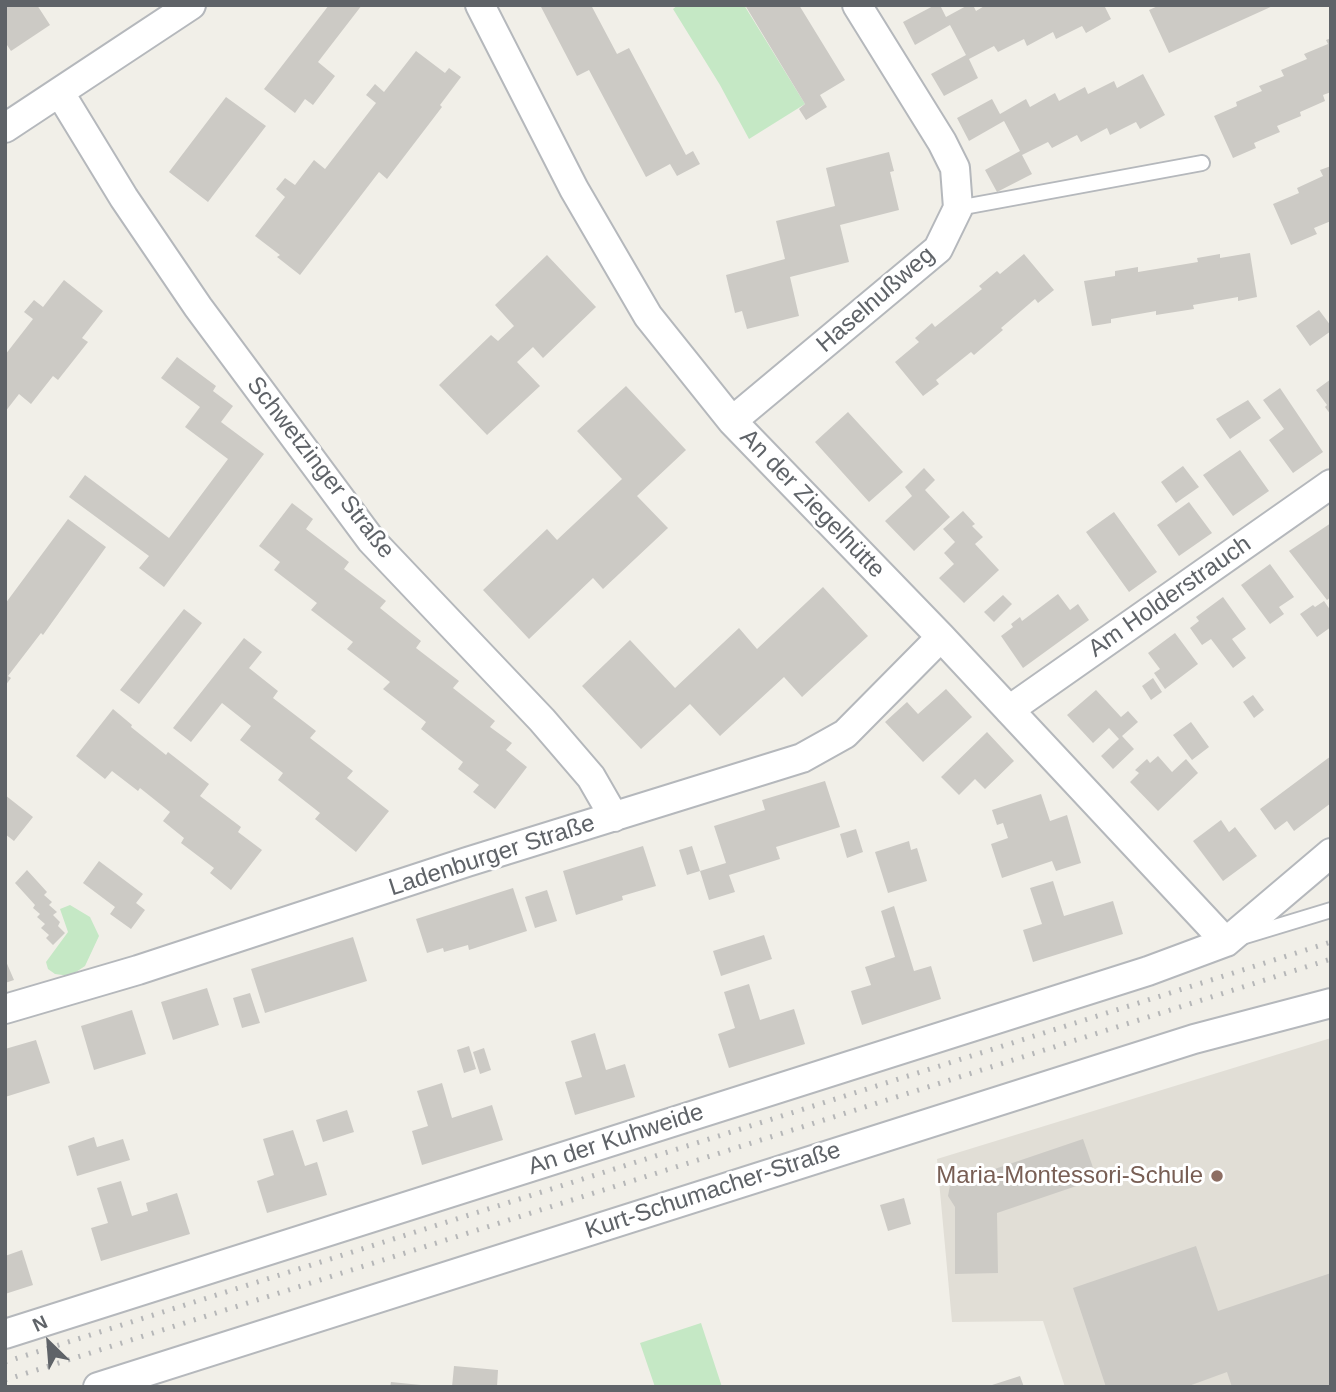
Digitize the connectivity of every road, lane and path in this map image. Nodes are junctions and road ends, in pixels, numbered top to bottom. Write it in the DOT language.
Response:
graph roads {
  1 [pos="191,5"];
  2 [pos="480,5"];
  3 [pos="857,5"];
  4 [pos="60,93"];
  5 [pos="6,127"];
  6 [pos="1202,163"];
  7 [pos="958,208"];
  8 [pos="732,421"];
  9 [pos="1331,484"];
  10 [pos="941,637"];
  11 [pos="1009,710"];
  12 [pos="614,817"];
  13 [pos="1331,853"];
  14 [pos="1331,910"];
  15 [pos="1226,942"];
  16 [pos="1331,1003"];
  17 [pos="5,1009"];
  18 [pos="5,1335"];
  19 [pos="98,1387"];
  1 -- 4 [label="street"];
  2 -- 8 [label="street, An der Ziegelhütte"];
  3 -- 7 [label="street"];
  4 -- 5 [label="street"];
  4 -- 12 [label="street, Schwetzinger Straße"];
  6 -- 7 [label="lane"];
  7 -- 8 [label="street, Haselnußweg"];
  8 -- 10 [label="street, An der Ziegelhütte"];
  9 -- 11 [label="street, Am Holderstrauch"];
  10 -- 11 [label="street, An der Ziegelhütte"];
  10 -- 12 [label="street, Ladenburger Straße"];
  11 -- 15 [label="street, An der Ziegelhütte"];
  12 -- 17 [label="street, Ladenburger Straße"];
  13 -- 15 [label="street, An der Kuhweide"];
  14 -- 15 [label="lane"];
  15 -- 18 [label="street, An der Kuhweide"];
  16 -- 19 [label="street, Kurt-Schumacher-Straße"];
}
